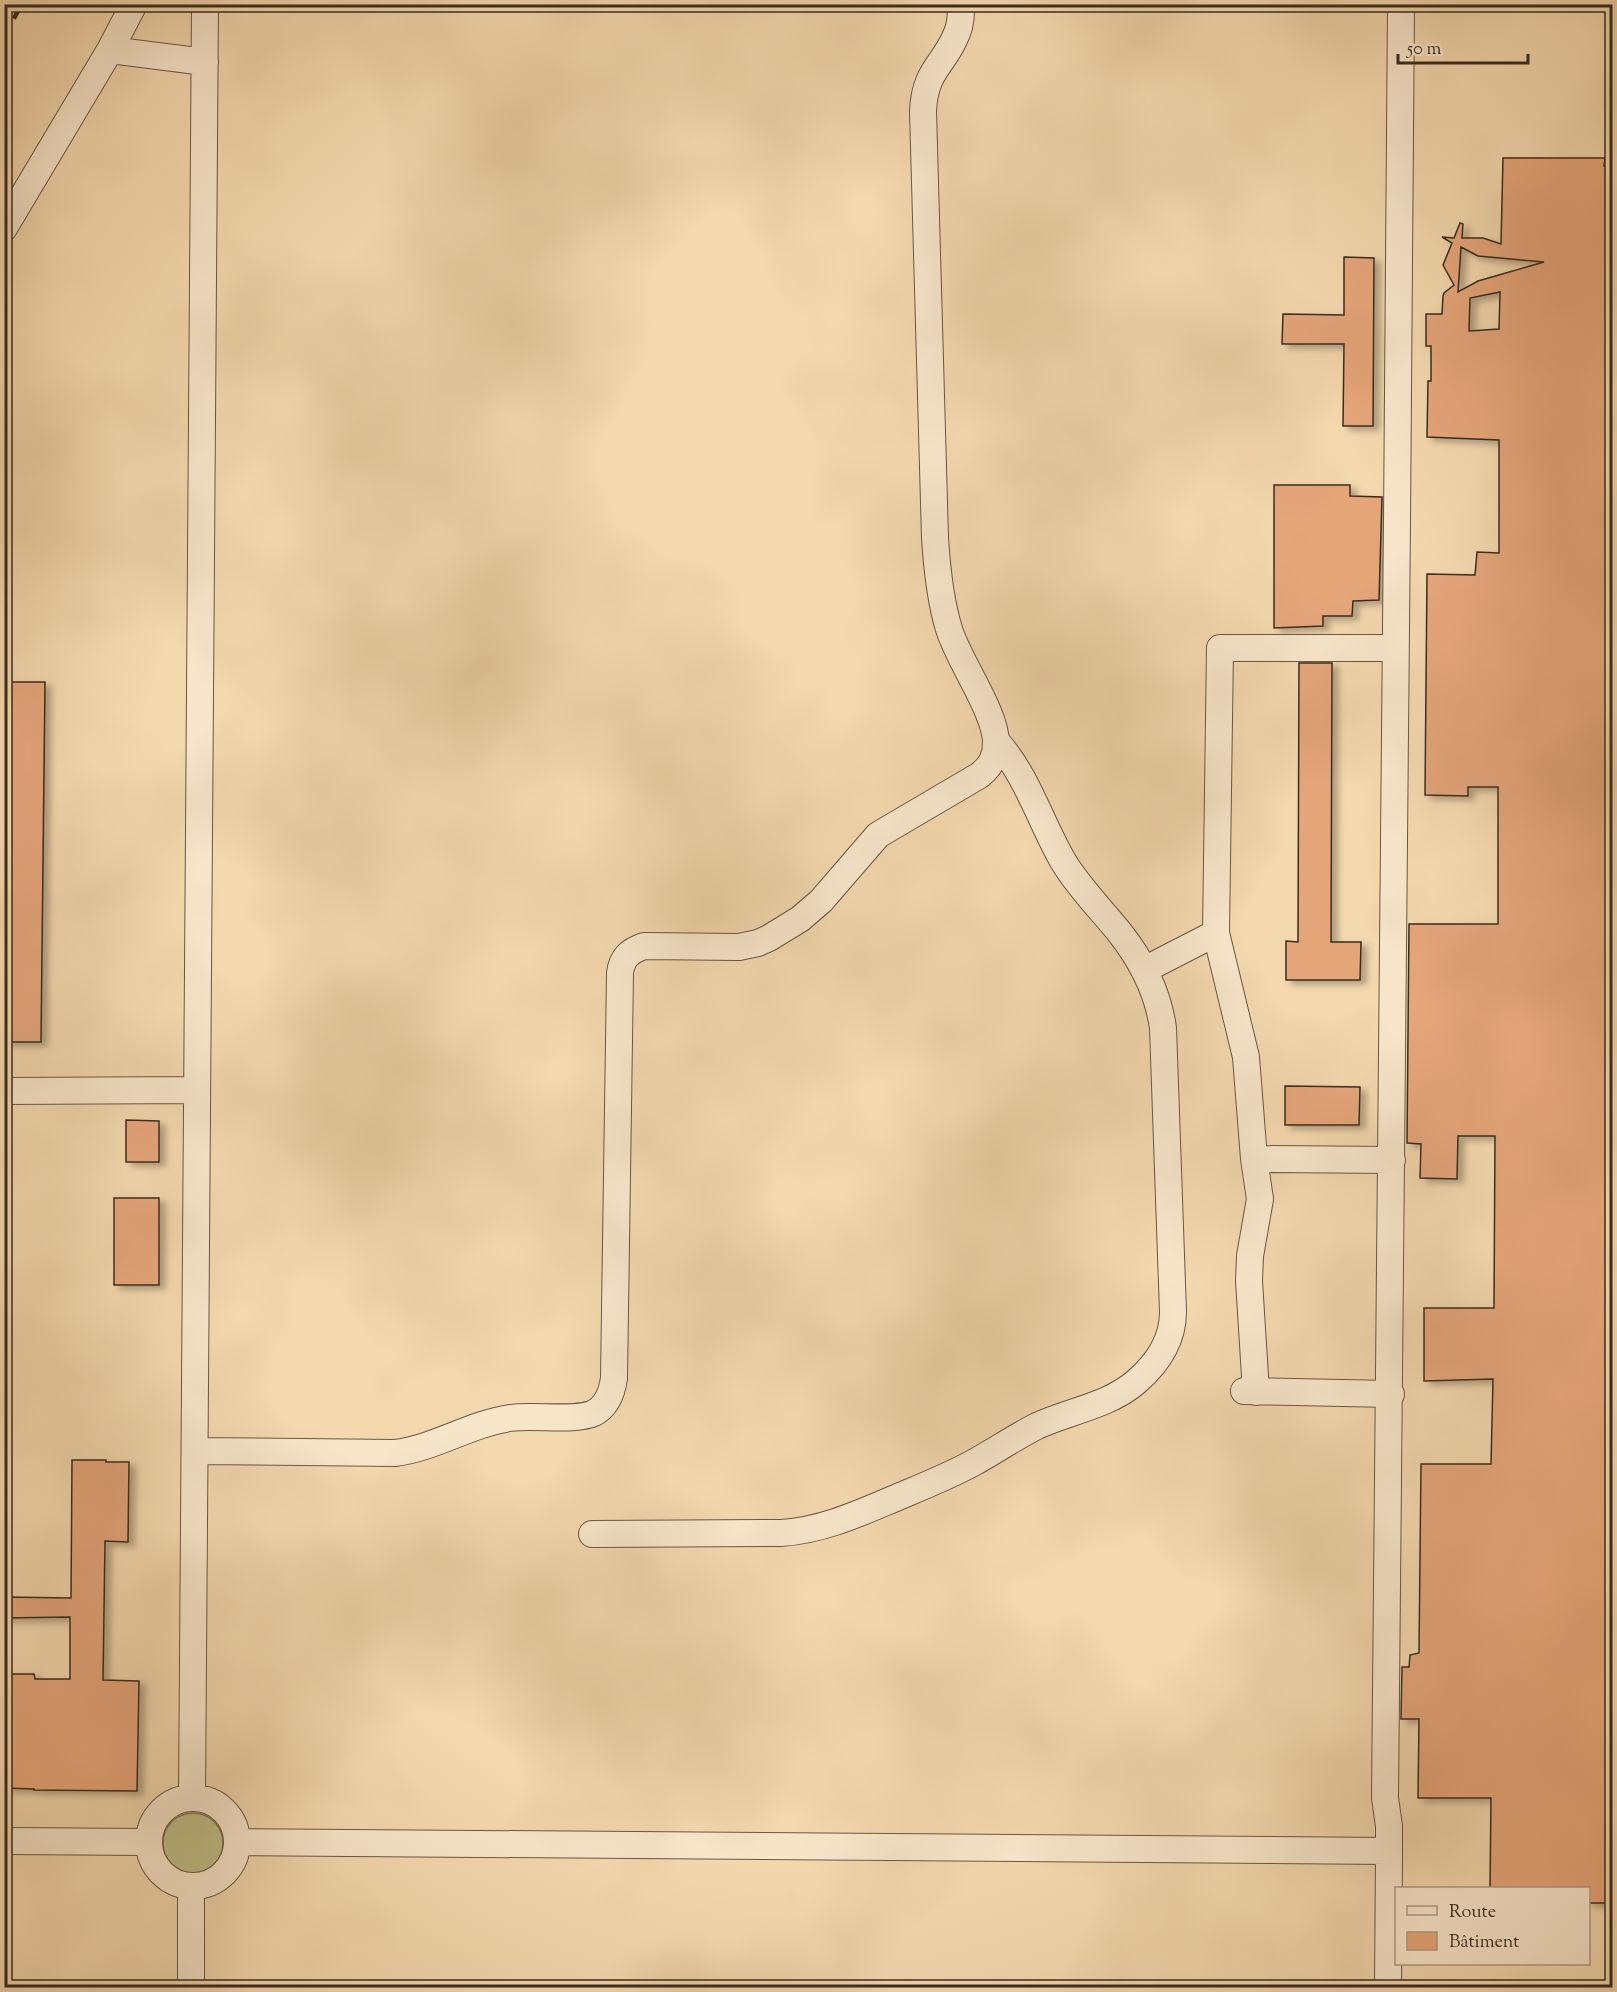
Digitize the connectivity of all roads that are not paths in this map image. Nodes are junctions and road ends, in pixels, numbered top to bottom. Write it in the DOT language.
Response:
graph roads {
  1 [pos="134,4"];
  2 [pos="205,4"];
  3 [pos="961,4"];
  4 [pos="1401,4"];
  5 [pos="110,50"];
  6 [pos="205,62"];
  7 [pos="4,228"];
  8 [pos="1395,648"];
  9 [pos="996,741"];
  10 [pos="1216,933"];
  11 [pos="1144,970"];
  12 [pos="197,1090"];
  13 [pos="4,1091"];
  14 [pos="1254,1159"];
  15 [pos="1392,1160"];
  16 [pos="1391,1394"];
  17 [pos="195,1451"];
  18 [pos="592,1534"];
  19 [pos="192,1798"];
  20 [pos="4,1841"];
  21 [pos="149,1842"];
  22 [pos="237,1842"];
  23 [pos="1389,1851"];
  24 [pos="191,1886"];
  25 [pos="191,1988"];
  26 [pos="1388,1988"];
  1 -- 5 [label="street"];
  2 -- 6 [label="street"];
  3 -- 9 [label="street"];
  4 -- 8 [label="street"];
  5 -- 6 [label="street"];
  5 -- 7 [label="street"];
  6 -- 12 [label="street"];
  8 -- 10 [label="street"];
  8 -- 15 [label="street"];
  9 -- 11 [label="street"];
  9 -- 17 [label="street"];
  10 -- 11 [label="street"];
  10 -- 14 [label="street"];
  11 -- 18 [label="street"];
  12 -- 13 [label="street"];
  12 -- 17 [label="street"];
  14 -- 15 [label="street"];
  14 -- 16 [label="street"];
  15 -- 16 [label="street"];
  16 -- 23 [label="street"];
  17 -- 19 [label="street"];
  19 -- 21 [label="street"];
  19 -- 22 [label="street"];
  20 -- 21 [label="street"];
  21 -- 24 [label="street"];
  22 -- 23 [label="street"];
  22 -- 24 [label="street"];
  23 -- 26 [label="street"];
  24 -- 25 [label="street"];
}
